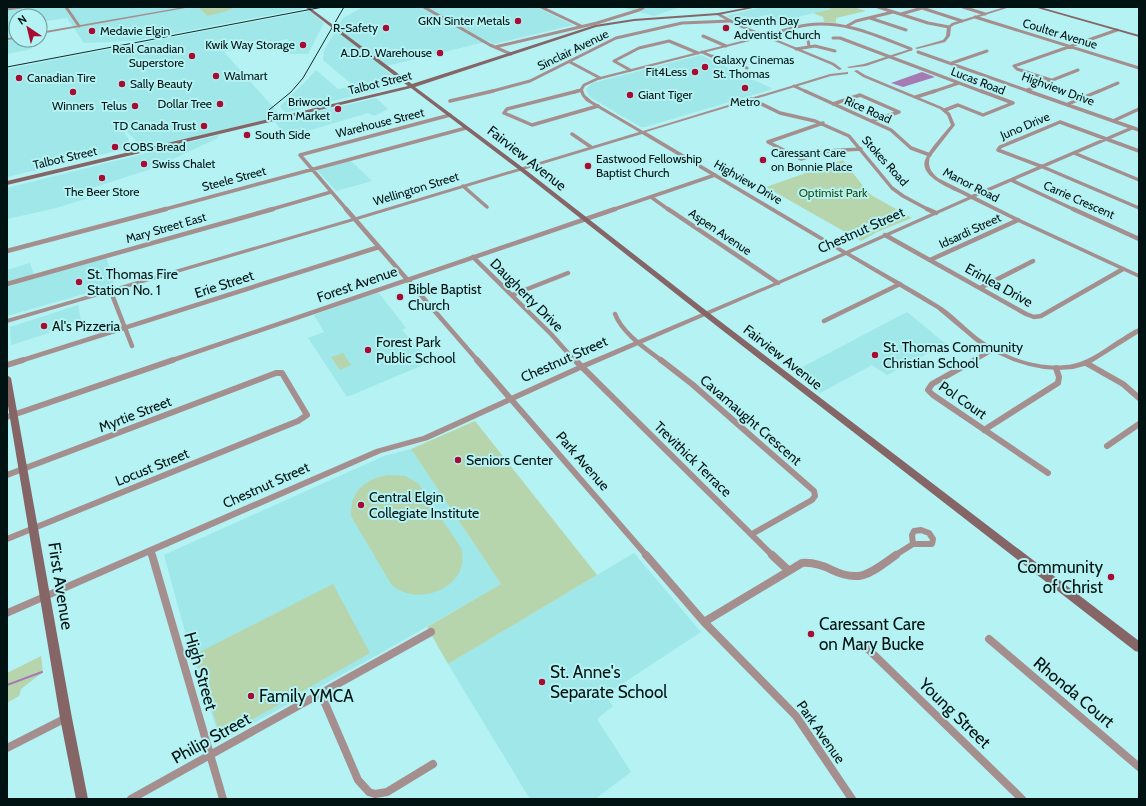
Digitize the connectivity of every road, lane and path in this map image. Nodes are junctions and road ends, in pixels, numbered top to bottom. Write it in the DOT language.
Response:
graph roads {
  1 [pos="21,7"];
  2 [pos="66,7"];
  3 [pos="189,7"];
  4 [pos="307,7"];
  5 [pos="424,7"];
  6 [pos="541,7"];
  7 [pos="642,7"];
  8 [pos="756,7"];
  9 [pos="878,7"];
  10 [pos="963,7"];
  11 [pos="1008,7"];
  12 [pos="1036,7"];
  13 [pos="177,8"];
  14 [pos="7,9"];
  15 [pos="894,12"];
  16 [pos="718,14"];
  17 [pos="900,14"];
  18 [pos="985,14"];
  19 [pos="975,17"];
  20 [pos="870,18"];
  21 [pos="758,20"];
  22 [pos="962,20"];
  23 [pos="730,21"];
  24 [pos="738,25"];
  25 [pos="79,26"];
  26 [pos="581,26"];
  27 [pos="847,26"];
  28 [pos="949,27"];
  29 [pos="906,30"];
  30 [pos="1117,30"];
  31 [pos="48,32"];
  32 [pos="703,36"];
  33 [pos="765,36"];
  34 [pos="796,36"];
  35 [pos="1139,36"];
  36 [pos="833,38"];
  37 [pos="804,39"];
  38 [pos="796,41"];
  39 [pos="726,46"];
  40 [pos="809,46"];
  41 [pos="495,47"];
  42 [pos="1071,47"];
  43 [pos="796,49"];
  44 [pos="917,50"];
  45 [pos="835,51"];
  46 [pos="987,52"];
  47 [pos="700,53"];
  48 [pos="512,54"];
  49 [pos="891,57"];
  50 [pos="570,62"];
  51 [pos="952,63"];
  52 [pos="833,64"];
  53 [pos="865,65"];
  54 [pos="847,67"];
  55 [pos="747,68"];
  56 [pos="1139,68"];
  57 [pos="630,70"];
  58 [pos="840,70"];
  59 [pos="1078,70"];
  60 [pos="856,71"];
  61 [pos="848,73"];
  62 [pos="831,75"];
  63 [pos="864,76"];
  64 [pos="600,78"];
  65 [pos="1051,80"];
  66 [pos="959,83"];
  67 [pos="1118,83"];
  68 [pos="412,86"];
  69 [pos="794,86"];
  70 [pos="581,90"];
  71 [pos="1027,90"];
  72 [pos="916,98"];
  73 [pos="751,99"];
  74 [pos="450,101"];
  75 [pos="833,104"];
  76 [pos="1068,104"];
  77 [pos="598,106"];
  78 [pos="1139,109"];
  79 [pos="945,110"];
  80 [pos="450,115"];
  81 [pos="872,121"];
  82 [pos="1113,121"];
  83 [pos="823,123"];
  84 [pos="466,128"];
  85 [pos="1132,128"];
  86 [pos="1139,130"];
  87 [pos="641,132"];
  88 [pos="572,134"];
  89 [pos="1107,139"];
  90 [pos="591,147"];
  91 [pos="314,150"];
  92 [pos="861,150"];
  93 [pos="1139,151"];
  94 [pos="930,154"];
  95 [pos="1074,154"];
  96 [pos="1043,166"];
  97 [pos="520,168"];
  98 [pos="311,169"];
  99 [pos="715,175"];
  100 [pos="1011,180"];
  101 [pos="1139,180"];
  102 [pos="7,182"];
  103 [pos="462,186"];
  104 [pos="331,192"];
  105 [pos="972,197"];
  106 [pos="651,198"];
  107 [pos="487,207"];
  108 [pos="1139,208"];
  109 [pos="936,213"];
  110 [pos="355,219"];
  111 [pos="584,219"];
  112 [pos="1018,220"];
  113 [pos="885,235"];
  114 [pos="1139,239"];
  115 [pos="379,247"];
  116 [pos="7,251"];
  117 [pos="846,253"];
  118 [pos="473,257"];
  119 [pos="930,260"];
  120 [pos="1033,261"];
  121 [pos="1123,269"];
  122 [pos="568,273"];
  123 [pos="1139,276"];
  124 [pos="408,279"];
  125 [pos="778,283"];
  126 [pos="7,284"];
  127 [pos="900,284"];
  128 [pos="980,288"];
  129 [pos="111,292"];
  130 [pos="512,295"];
  131 [pos="615,314"];
  132 [pos="706,314"];
  133 [pos="7,321"];
  134 [pos="824,321"];
  135 [pos="124,328"];
  136 [pos="1139,330"];
  137 [pos="638,342"];
  138 [pos="132,346"];
  139 [pos="992,350"];
  140 [pos="1086,363"];
  141 [pos="7,365"];
  142 [pos="581,367"];
  143 [pos="1056,368"];
  144 [pos="272,374"];
  145 [pos="7,378"];
  146 [pos="512,398"];
  147 [pos="1139,398"];
  148 [pos="10,416"];
  149 [pos="1139,424"];
  150 [pos="984,430"];
  151 [pos="1107,446"];
  152 [pos="23,469"];
  153 [pos="1048,473"];
  154 [pos="7,475"];
  155 [pos="34,528"];
  156 [pos="752,534"];
  157 [pos="7,539"];
  158 [pos="913,544"];
  159 [pos="151,551"];
  160 [pos="788,570"];
  161 [pos="45,597"];
  162 [pos="7,614"];
  163 [pos="704,622"];
  164 [pos="431,632"];
  165 [pos="989,639"];
  166 [pos="1139,647"];
  167 [pos="867,648"];
  168 [pos="321,694"];
  169 [pos="66,718"];
  170 [pos="7,748"];
  171 [pos="210,755"];
  172 [pos="433,764"];
  173 [pos="1139,767"];
  174 [pos="82,799"];
  175 [pos="131,799"];
  176 [pos="223,799"];
  177 [pos="852,799"];
  178 [pos="1022,799"];
  1 -- 14 [label="street"];
  2 -- 25 [label="street"];
  3 -- 13 [label="street"];
  4 -- 68 [label="main road, Fairview Avenue"];
  5 -- 41 [label="street"];
  6 -- 26 [label="street"];
  7 -- 26 [label="street"];
  8 -- 16 [label="main road, Talbot Street"];
  9 -- 15 [label="street"];
  10 -- 18 [label="street"];
  11 -- 18 [label="street"];
  12 -- 30 [label="main road"];
  13 -- 25 [label="street"];
  15 -- 17 [label="street"];
  15 -- 20 [label="street"];
  16 -- 23 [label="street"];
  16 -- 48 [label="main road, Talbot Street"];
  17 -- 22 [label="street"];
  17 -- 28 [label="street"];
  18 -- 19 [label="street"];
  19 -- 22 [label="street"];
  19 -- 42 [label="street, Coulter Avenue"];
  20 -- 27 [label="street"];
  20 -- 29 [label="street"];
  21 -- 24 [label="street"];
  22 -- 28 [label="street"];
  23 -- 24 [label="street"];
  23 -- 50 [label="street, Sinclair Avenue"];
  24 -- 33 [label="street"];
  25 -- 31 [label="street"];
  26 -- 41 [label="street"];
  27 -- 33 [label="street, Highview Drive"];
  27 -- 44 [label="street, Highview Drive"];
  28 -- 44 [label="street"];
  30 -- 35 [label="main road"];
  30 -- 42 [label="street"];
  32 -- 39 [label="street"];
  33 -- 39 [label="street, Highview Drive"];
  33 -- 43 [label="street"];
  34 -- 37 [label="street"];
  36 -- 49 [label="street, Lucas Road"];
  37 -- 38 [label="street"];
  37 -- 40 [label="street"];
  39 -- 47 [label="street, Highview Drive"];
  40 -- 43 [label="street"];
  40 -- 45 [label="street"];
  41 -- 48 [label="street"];
  42 -- 56 [label="street, Coulter Avenue"];
  42 -- 65 [label="street"];
  43 -- 52 [label="street"];
  44 -- 49 [label="street"];
  44 -- 51 [label="street, Highview Drive"];
  46 -- 51 [label="street"];
  47 -- 55 [label="street"];
  47 -- 57 [label="street, Highview Drive"];
  47 -- 57 [label="street"];
  48 -- 68 [label="main road, Talbot Street"];
  49 -- 53 [label="street"];
  49 -- 66 [label="street, Lucas Road"];
  50 -- 64 [label="street"];
  50 -- 74 [label="street, Sinclair Avenue"];
  51 -- 71 [label="street, Highview Drive"];
  52 -- 54 [label="street"];
  52 -- 58 [label="street"];
  53 -- 54 [label="street"];
  53 -- 60 [label="street"];
  54 -- 58 [label="street, Wellington Street"];
  54 -- 60 [label="street"];
  57 -- 64 [label="street, Highview Drive"];
  58 -- 61 [label="street"];
  58 -- 62 [label="street, Wellington Street"];
  59 -- 65 [label="street"];
  60 -- 61 [label="street"];
  60 -- 63 [label="street"];
  61 -- 62 [label="street, Wellington Street"];
  61 -- 63 [label="street"];
  62 -- 69 [label="street, Wellington Street"];
  63 -- 72 [label="street"];
  64 -- 70 [label="street, Highview Drive"];
  65 -- 71 [label="street"];
  66 -- 72 [label="street"];
  66 -- 79 [label="street, Lucas Road"];
  67 -- 76 [label="street"];
  68 -- 80 [label="main road, Fairview Avenue"];
  68 -- 102 [label="main road, Talbot Street"];
  69 -- 73 [label="street, Wellington Street"];
  69 -- 75 [label="street, Rice Road"];
  70 -- 77 [label="street, Highview Drive"];
  70 -- 77 [label="street"];
  71 -- 76 [label="street, Highview Drive"];
  72 -- 79 [label="street"];
  73 -- 83 [label="street, Stokes Road"];
  73 -- 87 [label="street, Wellington Street"];
  75 -- 81 [label="street, Rice Road"];
  75 -- 81 [label="street"];
  76 -- 82 [label="street, Highview Drive"];
  77 -- 87 [label="street, Highview Drive"];
  78 -- 82 [label="street"];
  79 -- 94 [label="street, Manor Road"];
  80 -- 84 [label="main road, Fairview Avenue"];
  80 -- 91 [label="street, Warehouse Street"];
  81 -- 94 [label="street, Rice Road"];
  82 -- 85 [label="street, Highview Drive"];
  83 -- 92 [label="street, Stokes Road"];
  83 -- 92 [label="street"];
  84 -- 97 [label="main road, Fairview Avenue"];
  84 -- 98 [label="street, Steele Street"];
  85 -- 86 [label="street, Highview Drive"];
  85 -- 89 [label="street, Chestnut Street"];
  87 -- 90 [label="street, Wellington Street"];
  87 -- 99 [label="street, Highview Drive"];
  88 -- 90 [label="street"];
  89 -- 93 [label="street"];
  89 -- 95 [label="street, Chestnut Street"];
  89 -- 96 [label="street, Juno Drive"];
  90 -- 97 [label="street, Wellington Street"];
  91 -- 98 [label="street, Park Avenue"];
  92 -- 109 [label="street, Stokes Road"];
  94 -- 105 [label="street, Manor Road"];
  95 -- 96 [label="street, Chestnut Street"];
  95 -- 101 [label="street"];
  96 -- 100 [label="street, Chestnut Street"];
  96 -- 108 [label="street, Carrie Crescent"];
  97 -- 103 [label="street, Wellington Street"];
  97 -- 111 [label="main road, Fairview Avenue"];
  98 -- 104 [label="street, Park Avenue"];
  98 -- 116 [label="street, Steele Street"];
  99 -- 106 [label="street, Forest Avenue"];
  99 -- 117 [label="street, Highview Drive"];
  100 -- 105 [label="street, Chestnut Street"];
  100 -- 114 [label="street, Carrie Crescent"];
  103 -- 107 [label="street"];
  103 -- 110 [label="street, Wellington Street"];
  104 -- 110 [label="street, Park Avenue"];
  104 -- 126 [label="street, Mary Street East"];
  105 -- 109 [label="street, Chestnut Street"];
  105 -- 112 [label="street, Manor Road"];
  106 -- 111 [label="street, Forest Avenue"];
  106 -- 125 [label="street, Aspen Avenue"];
  109 -- 113 [label="street, Chestnut Street"];
  110 -- 115 [label="street, Park Avenue"];
  110 -- 129 [label="street, Wellington Street"];
  111 -- 118 [label="street, Forest Avenue"];
  111 -- 132 [label="main road, Fairview Avenue"];
  112 -- 119 [label="street, Idsardi Street"];
  112 -- 121 [label="street, Manor Road"];
  113 -- 117 [label="street, Chestnut Street"];
  113 -- 119 [label="street, Erinlea Drive"];
  115 -- 124 [label="street, Park Avenue"];
  115 -- 135 [label="street, Erie Street"];
  117 -- 125 [label="street, Chestnut Street"];
  117 -- 127 [label="street, Highview Drive"];
  118 -- 124 [label="street, Forest Avenue"];
  118 -- 130 [label="street, Daugherty Drive"];
  119 -- 128 [label="street, Erinlea Drive"];
  120 -- 128 [label="street"];
  121 -- 123 [label="street, Manor Road"];
  121 -- 128 [label="street, Erinlea Drive"];
  122 -- 130 [label="street"];
  124 -- 146 [label="street, Park Avenue"];
  124 -- 148 [label="street, Forest Avenue"];
  125 -- 132 [label="street, Chestnut Street"];
  127 -- 134 [label="street"];
  127 -- 139 [label="street, Highview Drive"];
  129 -- 133 [label="street, Wellington Street"];
  129 -- 135 [label="street"];
  130 -- 142 [label="street, Daugherty Drive"];
  131 -- 137 [label="street, Cavamaught Crescent"];
  132 -- 137 [label="street, Chestnut Street"];
  132 -- 166 [label="main road, Fairview Avenue"];
  135 -- 138 [label="street"];
  135 -- 141 [label="street, Erie Street"];
  136 -- 140 [label="street, Highview Drive"];
  137 -- 142 [label="street, Chestnut Street"];
  137 -- 156 [label="street, Cavamaught Crescent"];
  139 -- 143 [label="street, Highview Drive"];
  139 -- 150 [label="street, Pol Court"];
  140 -- 143 [label="street, Highview Drive"];
  140 -- 147 [label="street"];
  142 -- 146 [label="street, Chestnut Street"];
  142 -- 156 [label="street, Trevithick Terrace"];
  143 -- 150 [label="street"];
  144 -- 152 [label="street, Myrtie Street"];
  144 -- 155 [label="street, Locust Street"];
  145 -- 148 [label="main road, First Avenue"];
  146 -- 159 [label="street, Chestnut Street"];
  146 -- 163 [label="street, Park Avenue"];
  148 -- 152 [label="main road, First Avenue"];
  149 -- 151 [label="street"];
  150 -- 153 [label="street, Pol Court"];
  152 -- 154 [label="street, Myrtie Street"];
  152 -- 155 [label="main road, First Avenue"];
  155 -- 157 [label="street, Locust Street"];
  155 -- 161 [label="main road, First Avenue"];
  156 -- 160 [label="street, Trevithick Terrace"];
  158 -- 160 [label="street"];
  159 -- 161 [label="street, Chestnut Street"];
  159 -- 171 [label="street, High Street"];
  160 -- 163 [label="street"];
  161 -- 162 [label="street, Chestnut Street"];
  161 -- 169 [label="main road, First Avenue"];
  163 -- 177 [label="street, Park Avenue"];
  164 -- 168 [label="street, Philip Street"];
  165 -- 173 [label="street, Rhonda Court"];
  167 -- 178 [label="street, Young Street"];
  168 -- 171 [label="street, Philip Street"];
  168 -- 172 [label="street"];
  169 -- 170 [label="street"];
  169 -- 174 [label="main road, First Avenue"];
  171 -- 175 [label="street, Philip Street"];
  171 -- 176 [label="street, High Street"];
}
